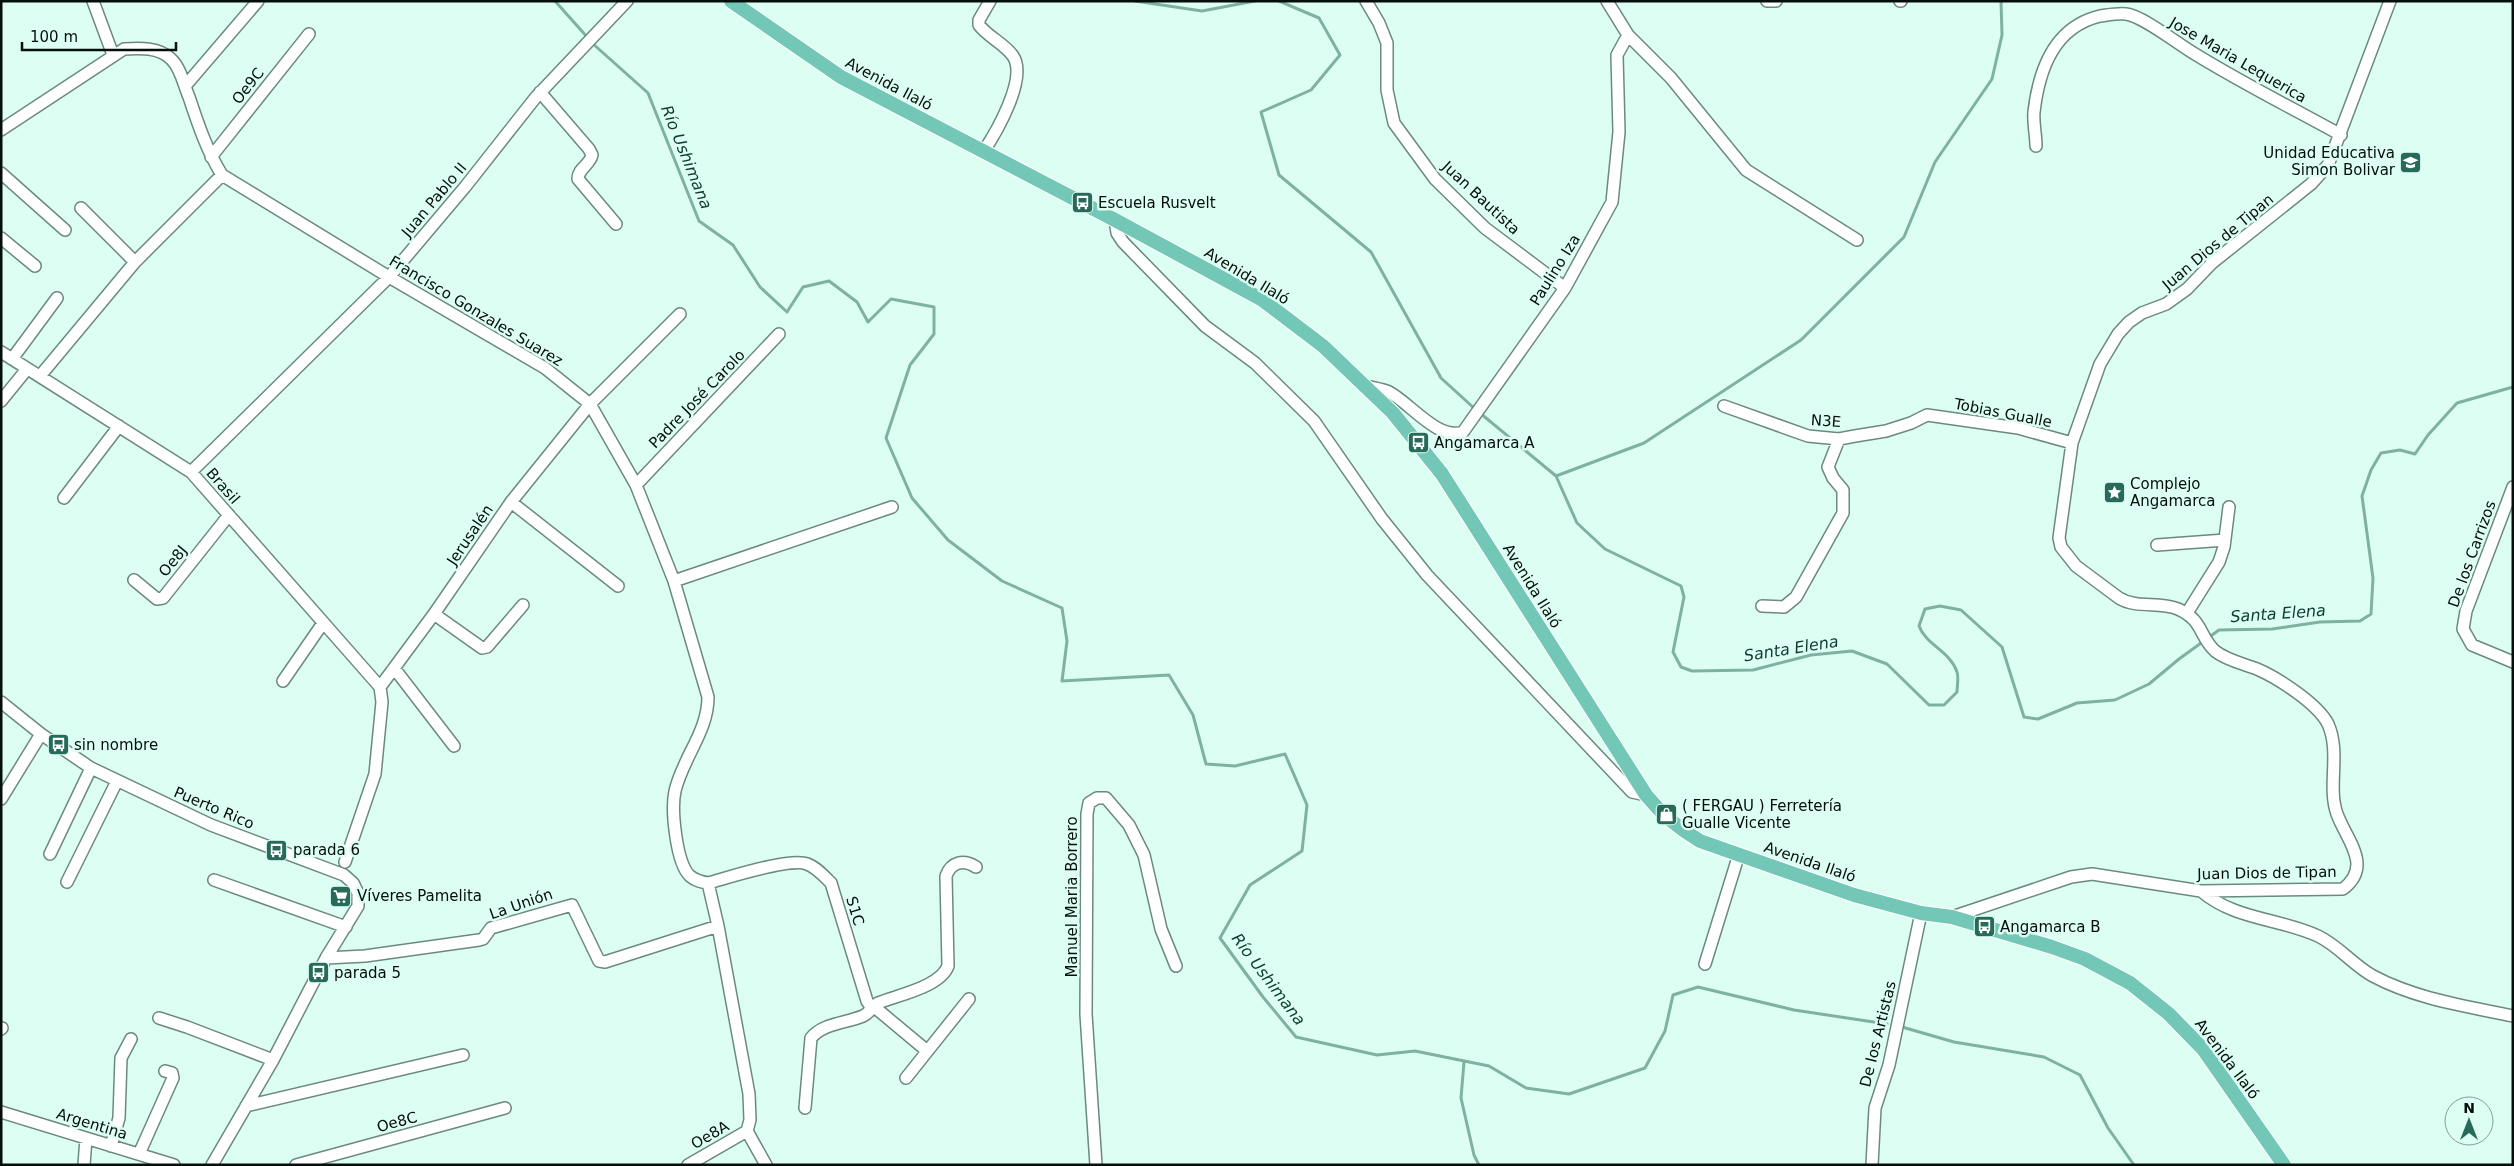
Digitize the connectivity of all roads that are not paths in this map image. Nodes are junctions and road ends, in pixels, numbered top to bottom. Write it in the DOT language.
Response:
graph roads {
  1 [pos="93,1"];
  2 [pos="258,1"];
  3 [pos="626,1"];
  4 [pos="731,1"];
  5 [pos="990,1"];
  6 [pos="1366,1"];
  7 [pos="1607,1"];
  8 [pos="1766,1"];
  9 [pos="1776,1"];
  10 [pos="2390,1"];
  11 [pos="309,34"];
  12 [pos="1628,35"];
  13 [pos="113,55"];
  14 [pos="186,85"];
  15 [pos="540,92"];
  16 [pos="1,130"];
  17 [pos="2340,135"];
  18 [pos="2036,146"];
  19 [pos="983,152"];
  20 [pos="211,157"];
  21 [pos="1,173"];
  22 [pos="222,174"];
  23 [pos="81,208"];
  24 [pos="1115,220"];
  25 [pos="616,224"];
  26 [pos="65,230"];
  27 [pos="1,238"];
  28 [pos="1858,240"];
  29 [pos="135,262"];
  30 [pos="35,266"];
  31 [pos="390,277"];
  32 [pos="1565,288"];
  33 [pos="57,298"];
  34 [pos="680,314"];
  35 [pos="780,334"];
  36 [pos="1,352"];
  37 [pos="12,359"];
  38 [pos="27,369"];
  39 [pos="40,376"];
  40 [pos="1366,386"];
  41 [pos="1,402"];
  42 [pos="590,404"];
  43 [pos="1724,406"];
  44 [pos="1927,415"];
  45 [pos="119,426"];
  46 [pos="1839,439"];
  47 [pos="2072,443"];
  48 [pos="191,472"];
  49 [pos="636,485"];
  50 [pos="2513,487"];
  51 [pos="64,498"];
  52 [pos="511,502"];
  53 [pos="892,507"];
  54 [pos="2230,507"];
  55 [pos="229,516"];
  56 [pos="2225,540"];
  57 [pos="2157,545"];
  58 [pos="134,580"];
  59 [pos="674,581"];
  60 [pos="618,586"];
  61 [pos="523,605"];
  62 [pos="1762,606"];
  63 [pos="2187,613"];
  64 [pos="434,614"];
  65 [pos="323,623"];
  66 [pos="2513,662"];
  67 [pos="394,668"];
  68 [pos="283,681"];
  69 [pos="380,687"];
  70 [pos="1,702"];
  71 [pos="41,734"];
  72 [pos="454,746"];
  73 [pos="91,768"];
  74 [pos="117,781"];
  75 [pos="1646,795"];
  76 [pos="1,799"];
  77 [pos="50,854"];
  78 [pos="1739,854"];
  79 [pos="345,862"];
  80 [pos="976,867"];
  81 [pos="214,880"];
  82 [pos="67,882"];
  83 [pos="708,883"];
  84 [pos="2201,891"];
  85 [pos="1921,912"];
  86 [pos="1952,917"];
  87 [pos="718,926"];
  88 [pos="346,927"];
  89 [pos="326,958"];
  90 [pos="1705,964"];
  91 [pos="1176,966"];
  92 [pos="969,999"];
  93 [pos="871,1007"];
  94 [pos="2513,1016"];
  95 [pos="158,1018"];
  96 [pos="131,1039"];
  97 [pos="926,1050"];
  98 [pos="463,1055"];
  99 [pos="273,1060"];
  100 [pos="165,1071"];
  101 [pos="906,1078"];
  102 [pos="246,1106"];
  103 [pos="505,1108"];
  104 [pos="805,1108"];
  105 [pos="1,1112"];
  106 [pos="747,1131"];
  107 [pos="86,1138"];
  108 [pos="112,1146"];
  109 [pos="139,1154"];
  110 [pos="84,1165"];
  111 [pos="174,1165"];
  112 [pos="212,1165"];
  113 [pos="296,1165"];
  114 [pos="688,1165"];
  115 [pos="766,1165"];
  116 [pos="1096,1165"];
  117 [pos="1872,1165"];
  118 [pos="2284,1165"];
  1 -- 13 [label="street"];
  2 -- 14 [label="street"];
  3 -- 15 [label="street, Juan Pablo II"];
  4 -- 19 [label="main road, Avenida Ilaló"];
  5 -- 19 [label="street"];
  6 -- 32 [label="street, Juan Bautista"];
  7 -- 12 [label="street"];
  8 -- 9 [label="street"];
  10 -- 17 [label="street, Juan Dios de Tipan"];
  11 -- 20 [label="street, Oe9C"];
  12 -- 28 [label="street"];
  12 -- 32 [label="street, Paulino Iza"];
  13 -- 14 [label="street, Francisco Gonzales Suarez"];
  13 -- 16 [label="street, Francisco Gonzales Suarez"];
  14 -- 20 [label="street, Francisco Gonzales Suarez"];
  15 -- 25 [label="street"];
  15 -- 31 [label="street, Juan Pablo II"];
  17 -- 18 [label="street, Jose Maria Lequerica"];
  17 -- 47 [label="street, Juan Dios de Tipan"];
  19 -- 24 [label="main road, Avenida Ilaló"];
  20 -- 22 [label="street, Francisco Gonzales Suarez"];
  21 -- 26 [label="street"];
  22 -- 29 [label="street"];
  22 -- 31 [label="street, Francisco Gonzales Suarez"];
  23 -- 29 [label="street"];
  24 -- 40 [label="main road, Avenida Ilaló"];
  24 -- 75 [label="street"];
  27 -- 30 [label="street"];
  29 -- 39 [label="street"];
  31 -- 42 [label="street, Francisco Gonzales Suarez"];
  31 -- 48 [label="street, Juan Pablo II"];
  32 -- 40 [label="street, Paulino Iza"];
  33 -- 37 [label="street"];
  34 -- 42 [label="street, Jerusalén"];
  35 -- 49 [label="street, Padre José Carolo"];
  36 -- 37 [label="street, Brasil"];
  37 -- 38 [label="street, Brasil"];
  38 -- 39 [label="street, Brasil"];
  38 -- 41 [label="street"];
  39 -- 45 [label="street, Brasil"];
  40 -- 75 [label="main road, Avenida Ilaló"];
  42 -- 49 [label="street, Francisco Gonzales Suarez"];
  42 -- 52 [label="street, Jerusalén"];
  43 -- 46 [label="street, N3E"];
  44 -- 46 [label="street, N3E"];
  44 -- 47 [label="street, Tobias Gualle"];
  45 -- 48 [label="street, Brasil"];
  45 -- 51 [label="street"];
  46 -- 62 [label="street"];
  47 -- 63 [label="street, Juan Dios de Tipan"];
  48 -- 55 [label="street, Brasil"];
  49 -- 59 [label="street, Francisco Gonzales Suarez"];
  50 -- 66 [label="street, De los Carrizos"];
  52 -- 60 [label="street"];
  52 -- 64 [label="street, Jerusalén"];
  53 -- 59 [label="street"];
  54 -- 56 [label="street"];
  55 -- 58 [label="street, Oe8J"];
  55 -- 65 [label="street, Brasil"];
  56 -- 57 [label="street"];
  56 -- 63 [label="street"];
  59 -- 83 [label="street, Francisco Gonzales Suarez"];
  61 -- 64 [label="street"];
  63 -- 84 [label="street, Juan Dios de Tipan"];
  64 -- 67 [label="street, Jerusalén"];
  65 -- 68 [label="street"];
  65 -- 69 [label="street, Brasil"];
  67 -- 69 [label="street, Jerusalén"];
  67 -- 72 [label="street"];
  69 -- 79 [label="street"];
  70 -- 71 [label="street, Puerto Rico"];
  71 -- 73 [label="street, Puerto Rico"];
  71 -- 76 [label="street"];
  73 -- 74 [label="street, Puerto Rico"];
  73 -- 77 [label="street"];
  74 -- 82 [label="street"];
  74 -- 88 [label="street, Puerto Rico"];
  75 -- 78 [label="main road, Avenida Ilaló"];
  78 -- 85 [label="main road, Avenida Ilaló"];
  78 -- 90 [label="street"];
  80 -- 93 [label="street"];
  81 -- 88 [label="street"];
  83 -- 87 [label="street"];
  83 -- 93 [label="street, S1C"];
  84 -- 86 [label="street, Juan Dios de Tipan"];
  84 -- 94 [label="street"];
  85 -- 86 [label="main road, Avenida Ilaló"];
  85 -- 117 [label="street, De los Artistas"];
  86 -- 118 [label="main road, Avenida Ilaló"];
  87 -- 89 [label="street, La Unión"];
  87 -- 106 [label="street"];
  88 -- 89 [label="street, Puerto Rico"];
  89 -- 99 [label="street, Puerto Rico"];
  91 -- 116 [label="street, Manuel Maria Borrero"];
  92 -- 97 [label="street"];
  93 -- 97 [label="street"];
  93 -- 104 [label="street"];
  95 -- 99 [label="street"];
  96 -- 108 [label="street"];
  97 -- 101 [label="street"];
  98 -- 102 [label="street"];
  99 -- 102 [label="street, Puerto Rico"];
  100 -- 109 [label="street"];
  102 -- 112 [label="street, Puerto Rico"];
  103 -- 113 [label="street, Oe8C"];
  105 -- 107 [label="street, Argentina"];
  106 -- 114 [label="street, Oe8A"];
  106 -- 115 [label="street"];
  107 -- 108 [label="street, Argentina"];
  107 -- 110 [label="street"];
  108 -- 109 [label="street, Argentina"];
  109 -- 111 [label="street, Argentina"];
}
